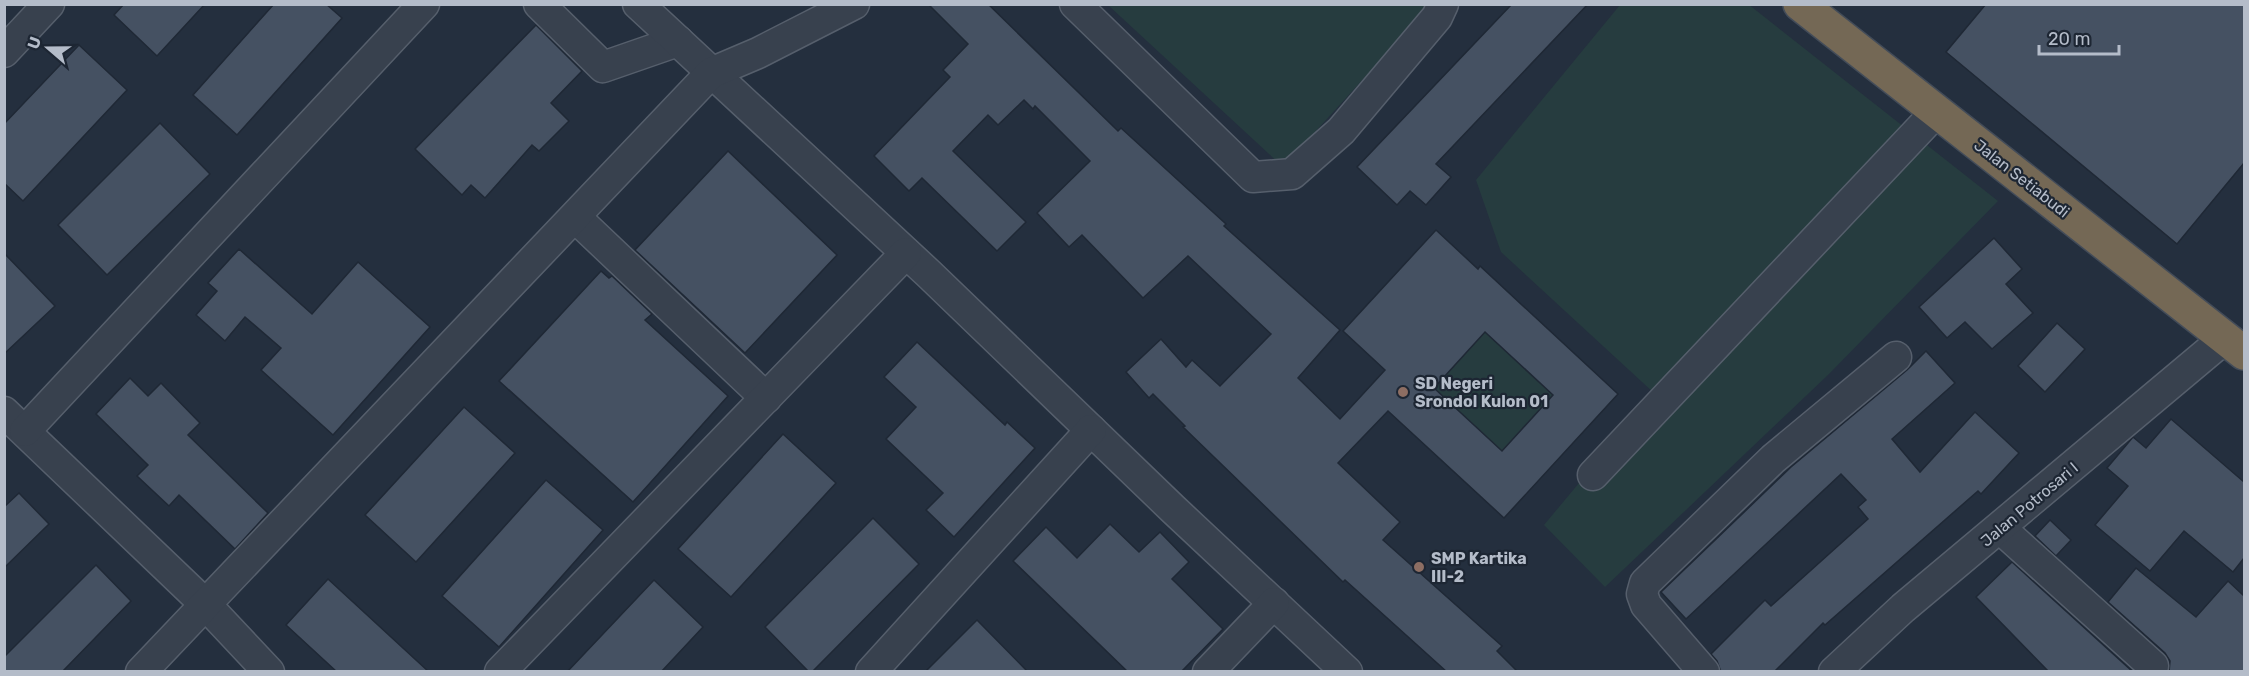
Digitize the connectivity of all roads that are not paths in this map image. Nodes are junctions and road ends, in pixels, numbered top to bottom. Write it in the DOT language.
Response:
graph roads {
  1 [pos="49,4"];
  2 [pos="424,4"];
  3 [pos="539,4"];
  4 [pos="638,4"];
  5 [pos="854,4"];
  6 [pos="1075,4"];
  7 [pos="1443,4"];
  8 [pos="1800,4"];
  9 [pos="678,42"];
  10 [pos="4,52"];
  11 [pos="711,73"];
  12 [pos="1937,111"];
  13 [pos="574,217"];
  14 [pos="906,253"];
  15 [pos="2235,345"];
  16 [pos="1896,357"];
  17 [pos="766,398"];
  18 [pos="13,426"];
  19 [pos="1091,430"];
  20 [pos="1593,474"];
  21 [pos="2000,528"];
  22 [pos="1274,603"];
  23 [pos="206,605"];
  24 [pos="2153,666"];
  25 [pos="141,672"];
  26 [pos="269,672"];
  27 [pos="500,672"];
  28 [pos="872,672"];
  29 [pos="1208,672"];
  30 [pos="1347,672"];
  31 [pos="1704,672"];
  32 [pos="1834,672"];
  1 -- 10 [label="street"];
  2 -- 18 [label="street"];
  3 -- 9 [label="street"];
  4 -- 9 [label="street"];
  5 -- 11 [label="street"];
  6 -- 7 [label="street"];
  8 -- 12 [label="highway, Jalan Setiabudi"];
  9 -- 11 [label="street"];
  11 -- 13 [label="street"];
  11 -- 14 [label="street"];
  12 -- 15 [label="highway, Jalan Setiabudi"];
  12 -- 20 [label="street"];
  13 -- 17 [label="street"];
  13 -- 23 [label="street"];
  14 -- 17 [label="street"];
  14 -- 19 [label="street"];
  15 -- 21 [label="street, Jalan Potrosari I"];
  16 -- 31 [label="street"];
  17 -- 27 [label="street"];
  18 -- 23 [label="street"];
  19 -- 22 [label="street"];
  19 -- 28 [label="street"];
  21 -- 24 [label="street"];
  21 -- 32 [label="street, Jalan Potrosari I"];
  22 -- 29 [label="street"];
  22 -- 30 [label="street"];
  23 -- 25 [label="street"];
  23 -- 26 [label="street"];
}
